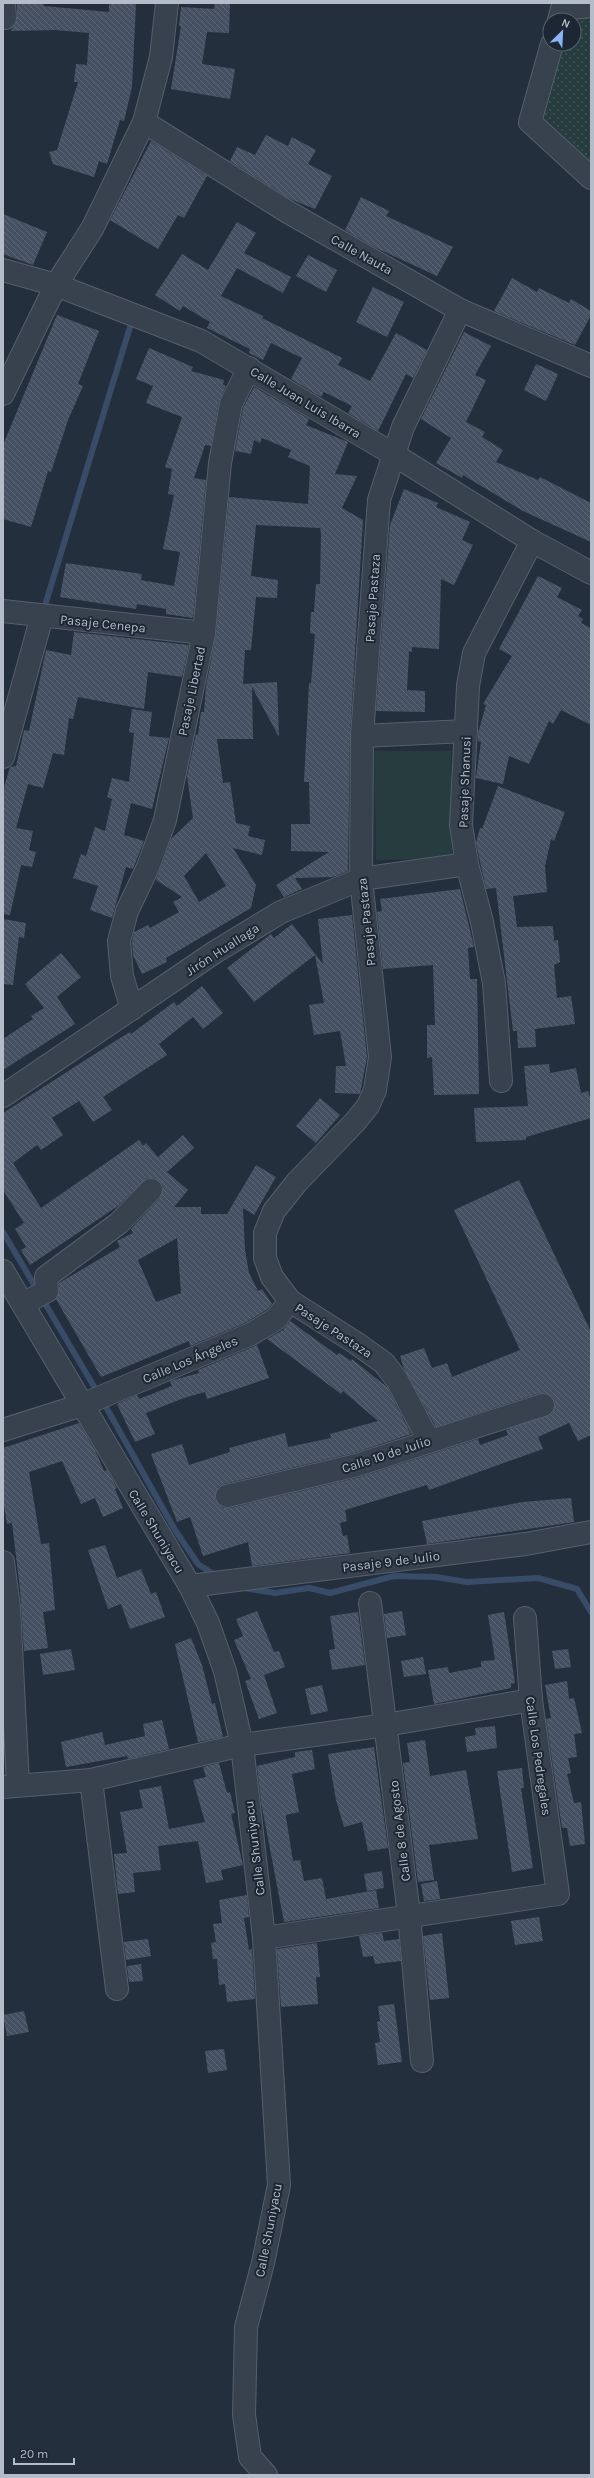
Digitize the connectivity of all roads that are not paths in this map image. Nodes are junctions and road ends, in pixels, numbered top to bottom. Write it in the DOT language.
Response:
graph roads {
  1 [pos="167,3"];
  2 [pos="591,6"];
  3 [pos="561,12"];
  4 [pos="550,52"];
  5 [pos="144,122"];
  6 [pos="591,178"];
  7 [pos="3,270"];
  8 [pos="56,284"];
  9 [pos="460,310"];
  10 [pos="591,366"];
  11 [pos="249,368"];
  12 [pos="3,394"];
  13 [pos="393,454"];
  14 [pos="532,541"];
  15 [pos="591,573"];
  16 [pos="3,611"];
  17 [pos="42,616"];
  18 [pos="204,633"];
  19 [pos="466,731"];
  20 [pos="362,736"];
  21 [pos="3,757"];
  22 [pos="467,864"];
  23 [pos="361,879"];
  24 [pos="132,1009"];
  25 [pos="502,1081"];
  26 [pos="3,1096"];
  27 [pos="151,1190"];
  28 [pos="3,1271"];
  29 [pos="290,1301"];
  30 [pos="23,1304"];
  31 [pos="82,1405"];
  32 [pos="543,1405"];
  33 [pos="3,1430"];
  34 [pos="429,1441"];
  35 [pos="227,1496"];
  36 [pos="591,1532"];
  37 [pos="3,1562"];
  38 [pos="190,1586"];
  39 [pos="370,1603"];
  40 [pos="6,1608"];
  41 [pos="525,1618"];
  42 [pos="531,1700"];
  43 [pos="386,1725"];
  44 [pos="242,1745"];
  45 [pos="92,1780"];
  46 [pos="10,1786"];
  47 [pos="409,1915"];
  48 [pos="264,1938"];
  49 [pos="117,1989"];
  50 [pos="422,2061"];
  51 [pos="266,2475"];
  1 -- 5 [label="street"];
  2 -- 3 [label="street"];
  4 -- 6 [label="street"];
  5 -- 8 [label="street"];
  5 -- 9 [label="street, Calle Nauta"];
  7 -- 8 [label="street, Calle Juan Luis Ibarra"];
  8 -- 11 [label="street, Calle Juan Luis Ibarra"];
  8 -- 12 [label="street"];
  9 -- 10 [label="street, Calle Nauta"];
  9 -- 13 [label="street, Pasaje Pastaza"];
  11 -- 13 [label="street, Calle Juan Luis Ibarra"];
  11 -- 18 [label="street, Pasaje Libertad"];
  13 -- 14 [label="street, Calle Juan Luis Ibarra"];
  13 -- 20 [label="street, Pasaje Pastaza"];
  14 -- 15 [label="street, Calle Juan Luis Ibarra"];
  14 -- 19 [label="street, Pasaje Shanusi"];
  16 -- 17 [label="street, Pasaje Cenepa"];
  17 -- 18 [label="street, Pasaje Cenepa"];
  17 -- 21 [label="street"];
  18 -- 24 [label="street, Pasaje Libertad"];
  19 -- 20 [label="street"];
  19 -- 22 [label="street, Pasaje Shanusi"];
  20 -- 23 [label="street, Pasaje Pastaza"];
  22 -- 23 [label="street, Jirón Huallaga"];
  22 -- 25 [label="street, Pasaje Shanusi"];
  23 -- 24 [label="street, Jirón Huallaga"];
  23 -- 29 [label="street, Pasaje Pastaza"];
  24 -- 26 [label="street, Jirón Huallaga"];
  27 -- 30 [label="street"];
  28 -- 30 [label="street, Calle Shuniyacu"];
  29 -- 31 [label="street, Calle Los Ángeles"];
  29 -- 34 [label="street, Pasaje Pastaza"];
  30 -- 31 [label="street, Calle Shuniyacu"];
  31 -- 33 [label="street, Calle Los Ángeles"];
  31 -- 38 [label="street, Calle Shuniyacu"];
  32 -- 34 [label="street, Calle 10 de Julio"];
  34 -- 35 [label="street, Calle 10 de Julio"];
  36 -- 38 [label="street, Pasaje 9 de Julio"];
  37 -- 40 [label="street"];
  38 -- 44 [label="street, Calle Shuniyacu"];
  39 -- 43 [label="street, Calle 8 de Agosto"];
  40 -- 46 [label="street"];
  41 -- 42 [label="street, Calle Los Pedregales"];
  42 -- 43 [label="street"];
  42 -- 47 [label="street, Calle Los Pedregales"];
  43 -- 44 [label="street"];
  43 -- 47 [label="street, Calle 8 de Agosto"];
  44 -- 45 [label="street"];
  44 -- 48 [label="street, Calle Shuniyacu"];
  45 -- 46 [label="street"];
  45 -- 49 [label="street"];
  47 -- 48 [label="street"];
  47 -- 50 [label="street, Calle 8 de Agosto"];
  48 -- 51 [label="street, Calle Shuniyacu"];
}
